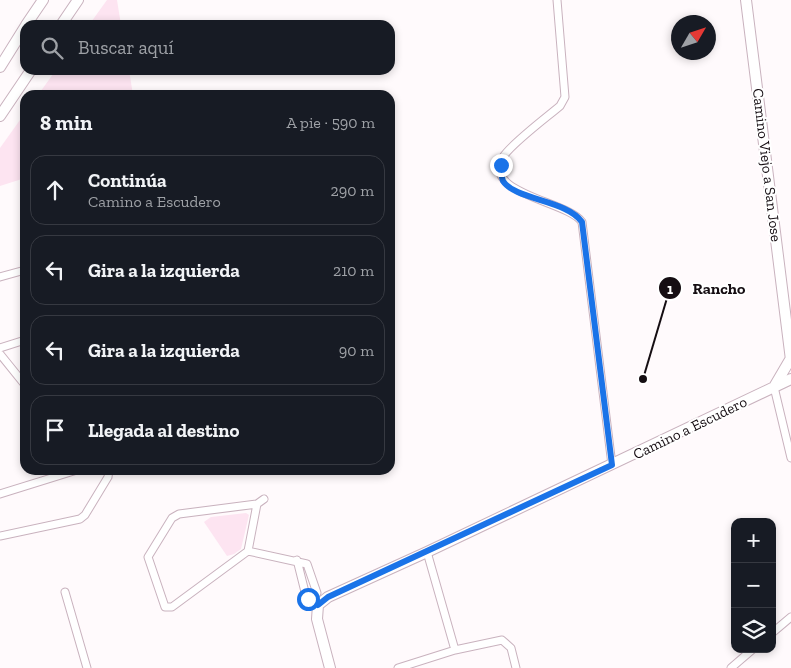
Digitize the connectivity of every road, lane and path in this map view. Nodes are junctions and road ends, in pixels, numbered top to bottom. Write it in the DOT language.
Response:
graph roads {
  1 [pos="43,0"];
  2 [pos="78,0"];
  3 [pos="557,0"];
  4 [pos="746,0"];
  5 [pos="30,20"];
  6 [pos="64,20"];
  7 [pos="20,35"];
  8 [pos="0,67"];
  9 [pos="28,75"];
  10 [pos="0,116"];
  11 [pos="20,271"];
  12 [pos="0,277"];
  13 [pos="20,342"];
  14 [pos="0,348"];
  15 [pos="0,354"];
  16 [pos="791,359"];
  17 [pos="20,379"];
  18 [pos="791,379"];
  19 [pos="774,387"];
  20 [pos="791,458"];
  21 [pos="612,465"];
  22 [pos="61,475"];
  23 [pos="108,475"];
  24 [pos="0,494"];
  25 [pos="264,499"];
  26 [pos="257,504"];
  27 [pos="0,536"];
  28 [pos="248,551"];
  29 [pos="428,552"];
  30 [pos="297,560"];
  31 [pos="66,592"];
  32 [pos="316,602"];
  33 [pos="791,617"];
  34 [pos="776,630"];
  35 [pos="455,650"];
  36 [pos="748,653"];
  37 [pos="87,668"];
  38 [pos="330,668"];
  39 [pos="398,668"];
  40 [pos="516,668"];
  41 [pos="731,668"];
  1 -- 5 [label="street"];
  2 -- 6 [label="street"];
  3 -- 21 [label="street"];
  4 -- 16 [label="street, Camino Viejo a San Jose"];
  7 -- 8 [label="street"];
  9 -- 10 [label="street"];
  11 -- 12 [label="street"];
  13 -- 14 [label="street"];
  15 -- 17 [label="street"];
  16 -- 19 [label="street"];
  18 -- 19 [label="street, Camino a Escudero"];
  19 -- 20 [label="street"];
  19 -- 21 [label="street, Camino a Escudero"];
  21 -- 29 [label="street, Camino a Escudero"];
  22 -- 24 [label="street"];
  23 -- 27 [label="street"];
  25 -- 26 [label="street"];
  26 -- 28 [label="street"];
  26 -- 28 [label="street"];
  28 -- 30 [label="street"];
  29 -- 32 [label="street, Camino a Escudero"];
  29 -- 35 [label="street"];
  30 -- 32 [label="street"];
  30 -- 32 [label="street"];
  31 -- 37 [label="street"];
  32 -- 38 [label="street"];
  33 -- 34 [label="street"];
  35 -- 39 [label="street"];
  35 -- 40 [label="street"];
  36 -- 41 [label="street"];
}
